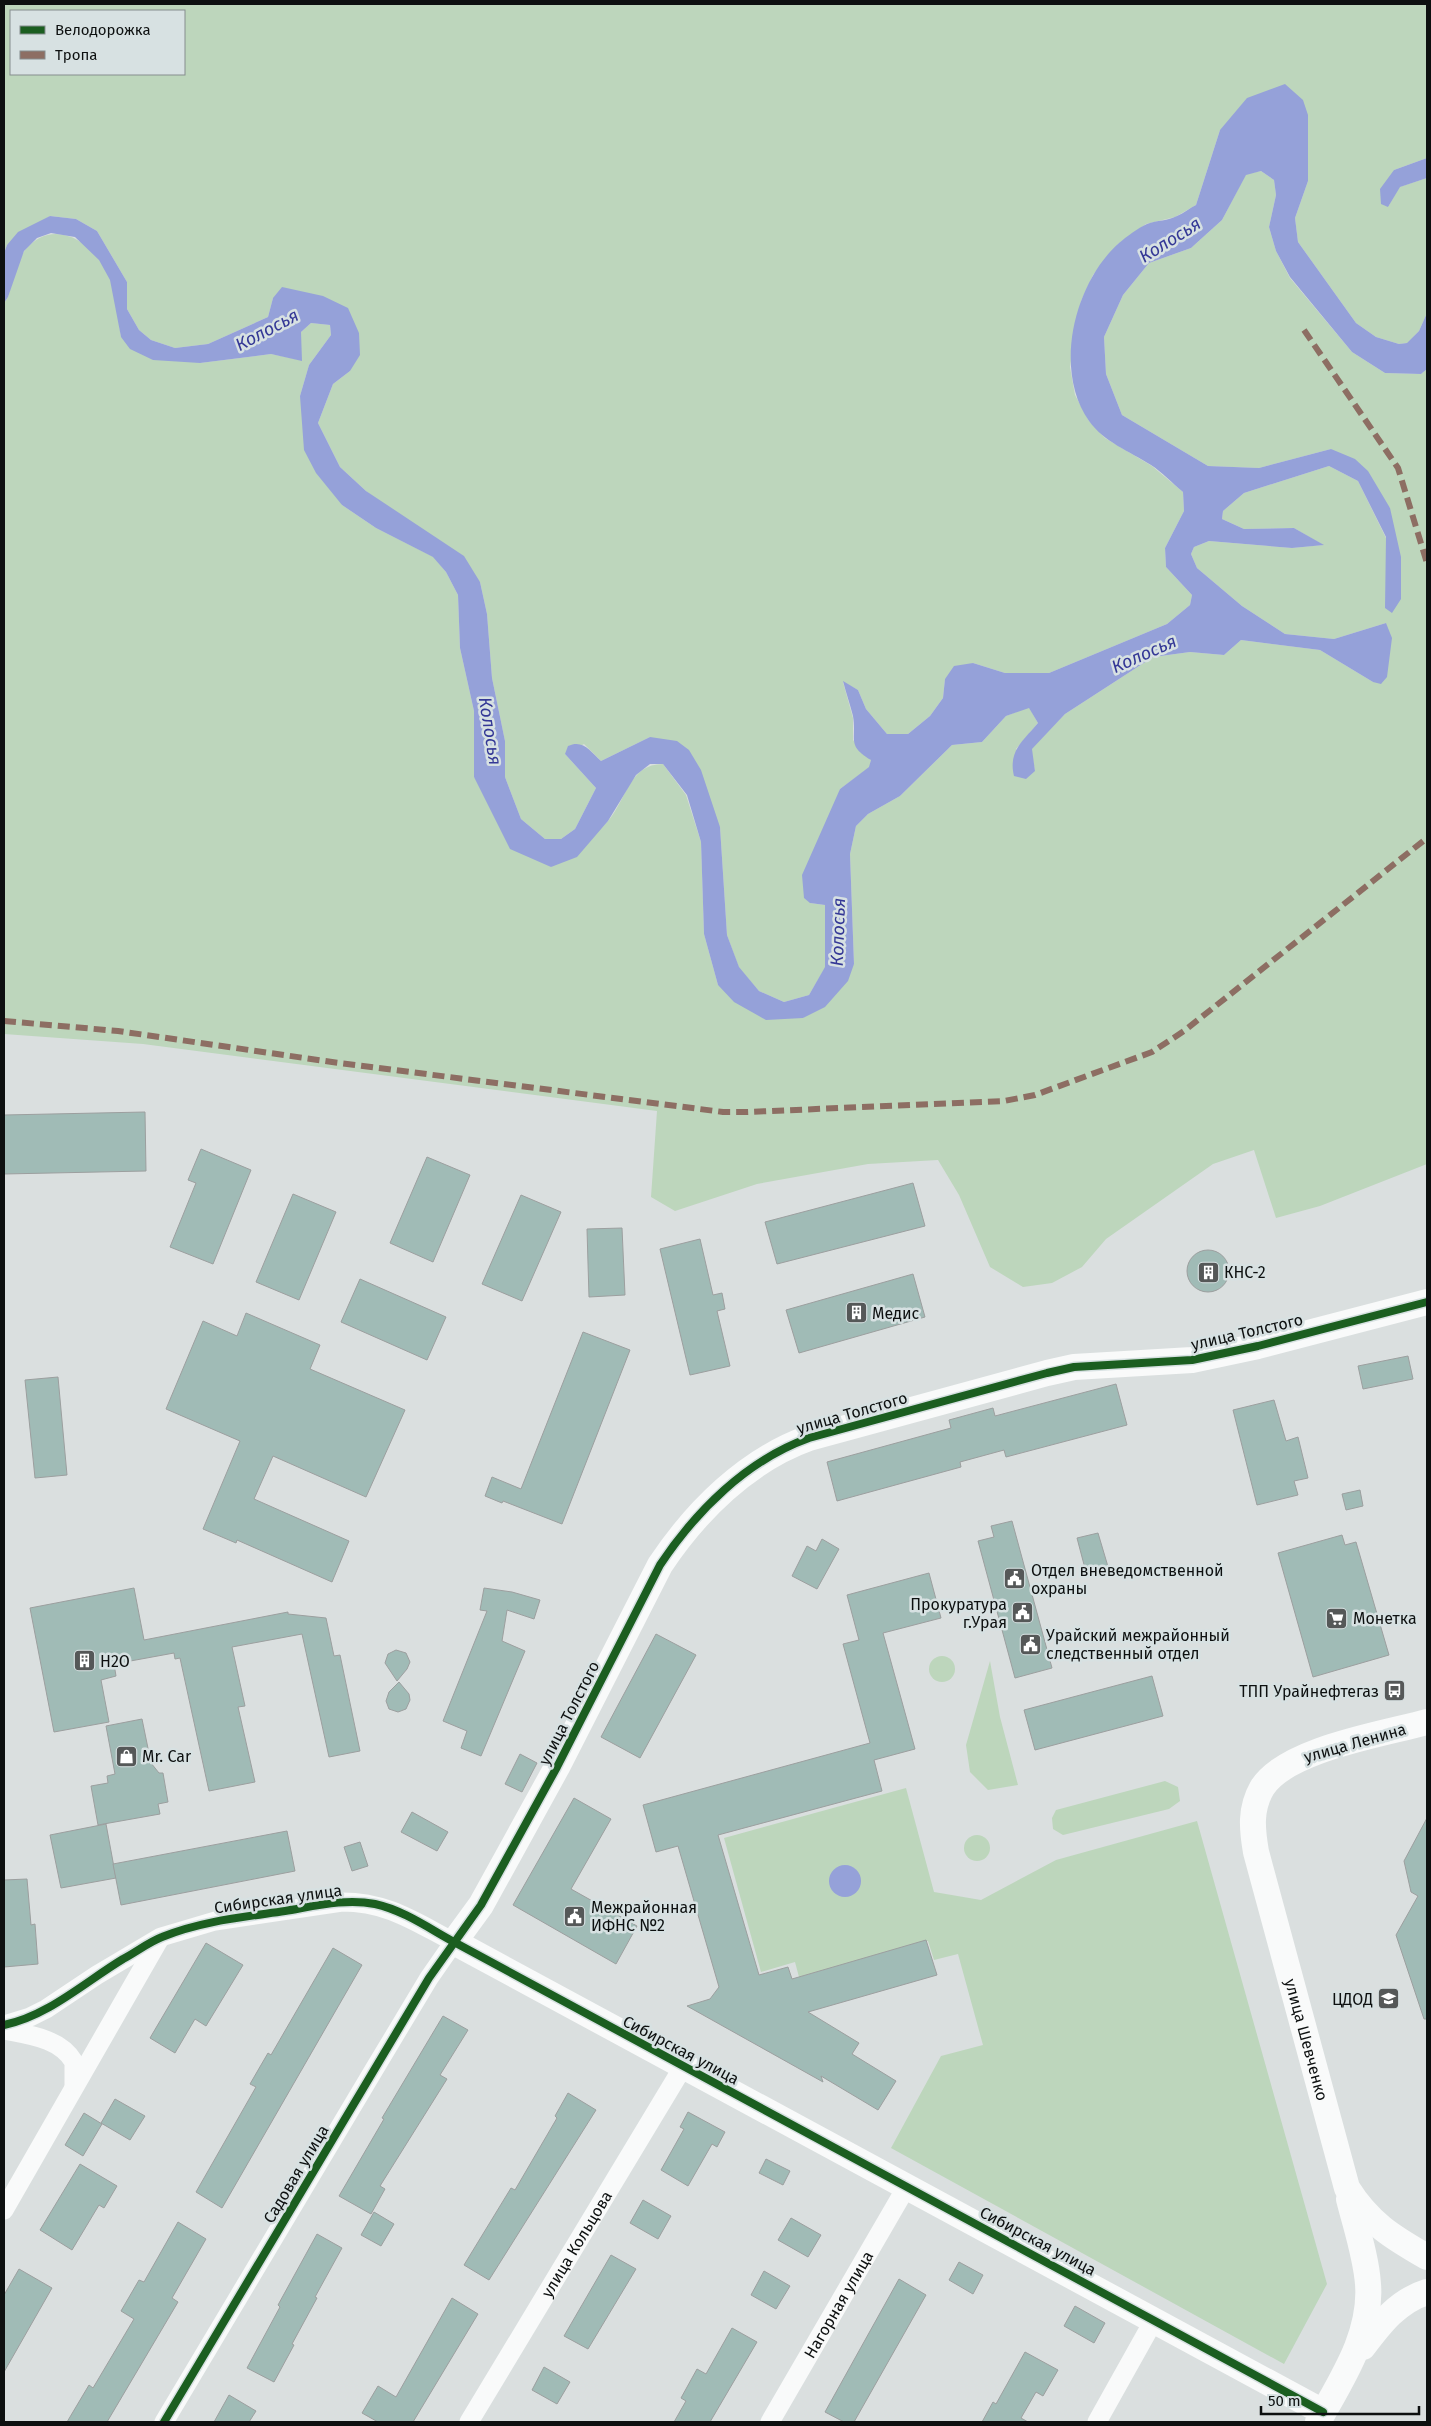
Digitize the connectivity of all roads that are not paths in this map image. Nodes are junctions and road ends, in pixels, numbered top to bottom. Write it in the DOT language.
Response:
graph roads {
  1 [pos="1427,1302"];
  2 [pos="1427,1722"];
  3 [pos="1262,1788"];
  4 [pos="161,1937"];
  5 [pos="454,1942"];
  6 [pos="4,2025"];
  7 [pos="4,2030"];
  8 [pos="683,2067"];
  9 [pos="74,2088"];
  10 [pos="907,2186"];
  11 [pos="1347,2188"];
  12 [pos="4,2210"];
  13 [pos="1427,2257"];
  14 [pos="1427,2292"];
  15 [pos="1154,2320"];
  16 [pos="1352,2362"];
  17 [pos="1321,2417"];
  18 [pos="164,2422"];
  19 [pos="468,2422"];
  20 [pos="770,2422"];
  21 [pos="1097,2422"];
  1 -- 5 [label="street, улица Толстого"];
  2 -- 3 [label="street, улица Ленина"];
  3 -- 11 [label="street, улица Шевченко"];
  4 -- 5 [label="street, Сибирская улица"];
  4 -- 6 [label="street, Сибирская улица"];
  4 -- 9 [label="street"];
  5 -- 8 [label="street, Сибирская улица"];
  5 -- 18 [label="street, Садовая улица"];
  7 -- 9 [label="street"];
  8 -- 10 [label="street, Сибирская улица"];
  8 -- 19 [label="street, улица Кольцова"];
  9 -- 12 [label="street"];
  10 -- 15 [label="street, Сибирская улица"];
  10 -- 20 [label="street, Нагорная улица"];
  11 -- 13 [label="street, улица Шевченко"];
  11 -- 16 [label="street"];
  14 -- 16 [label="street"];
  15 -- 17 [label="street, Сибирская улица"];
  15 -- 21 [label="street"];
  16 -- 17 [label="street"];
}
